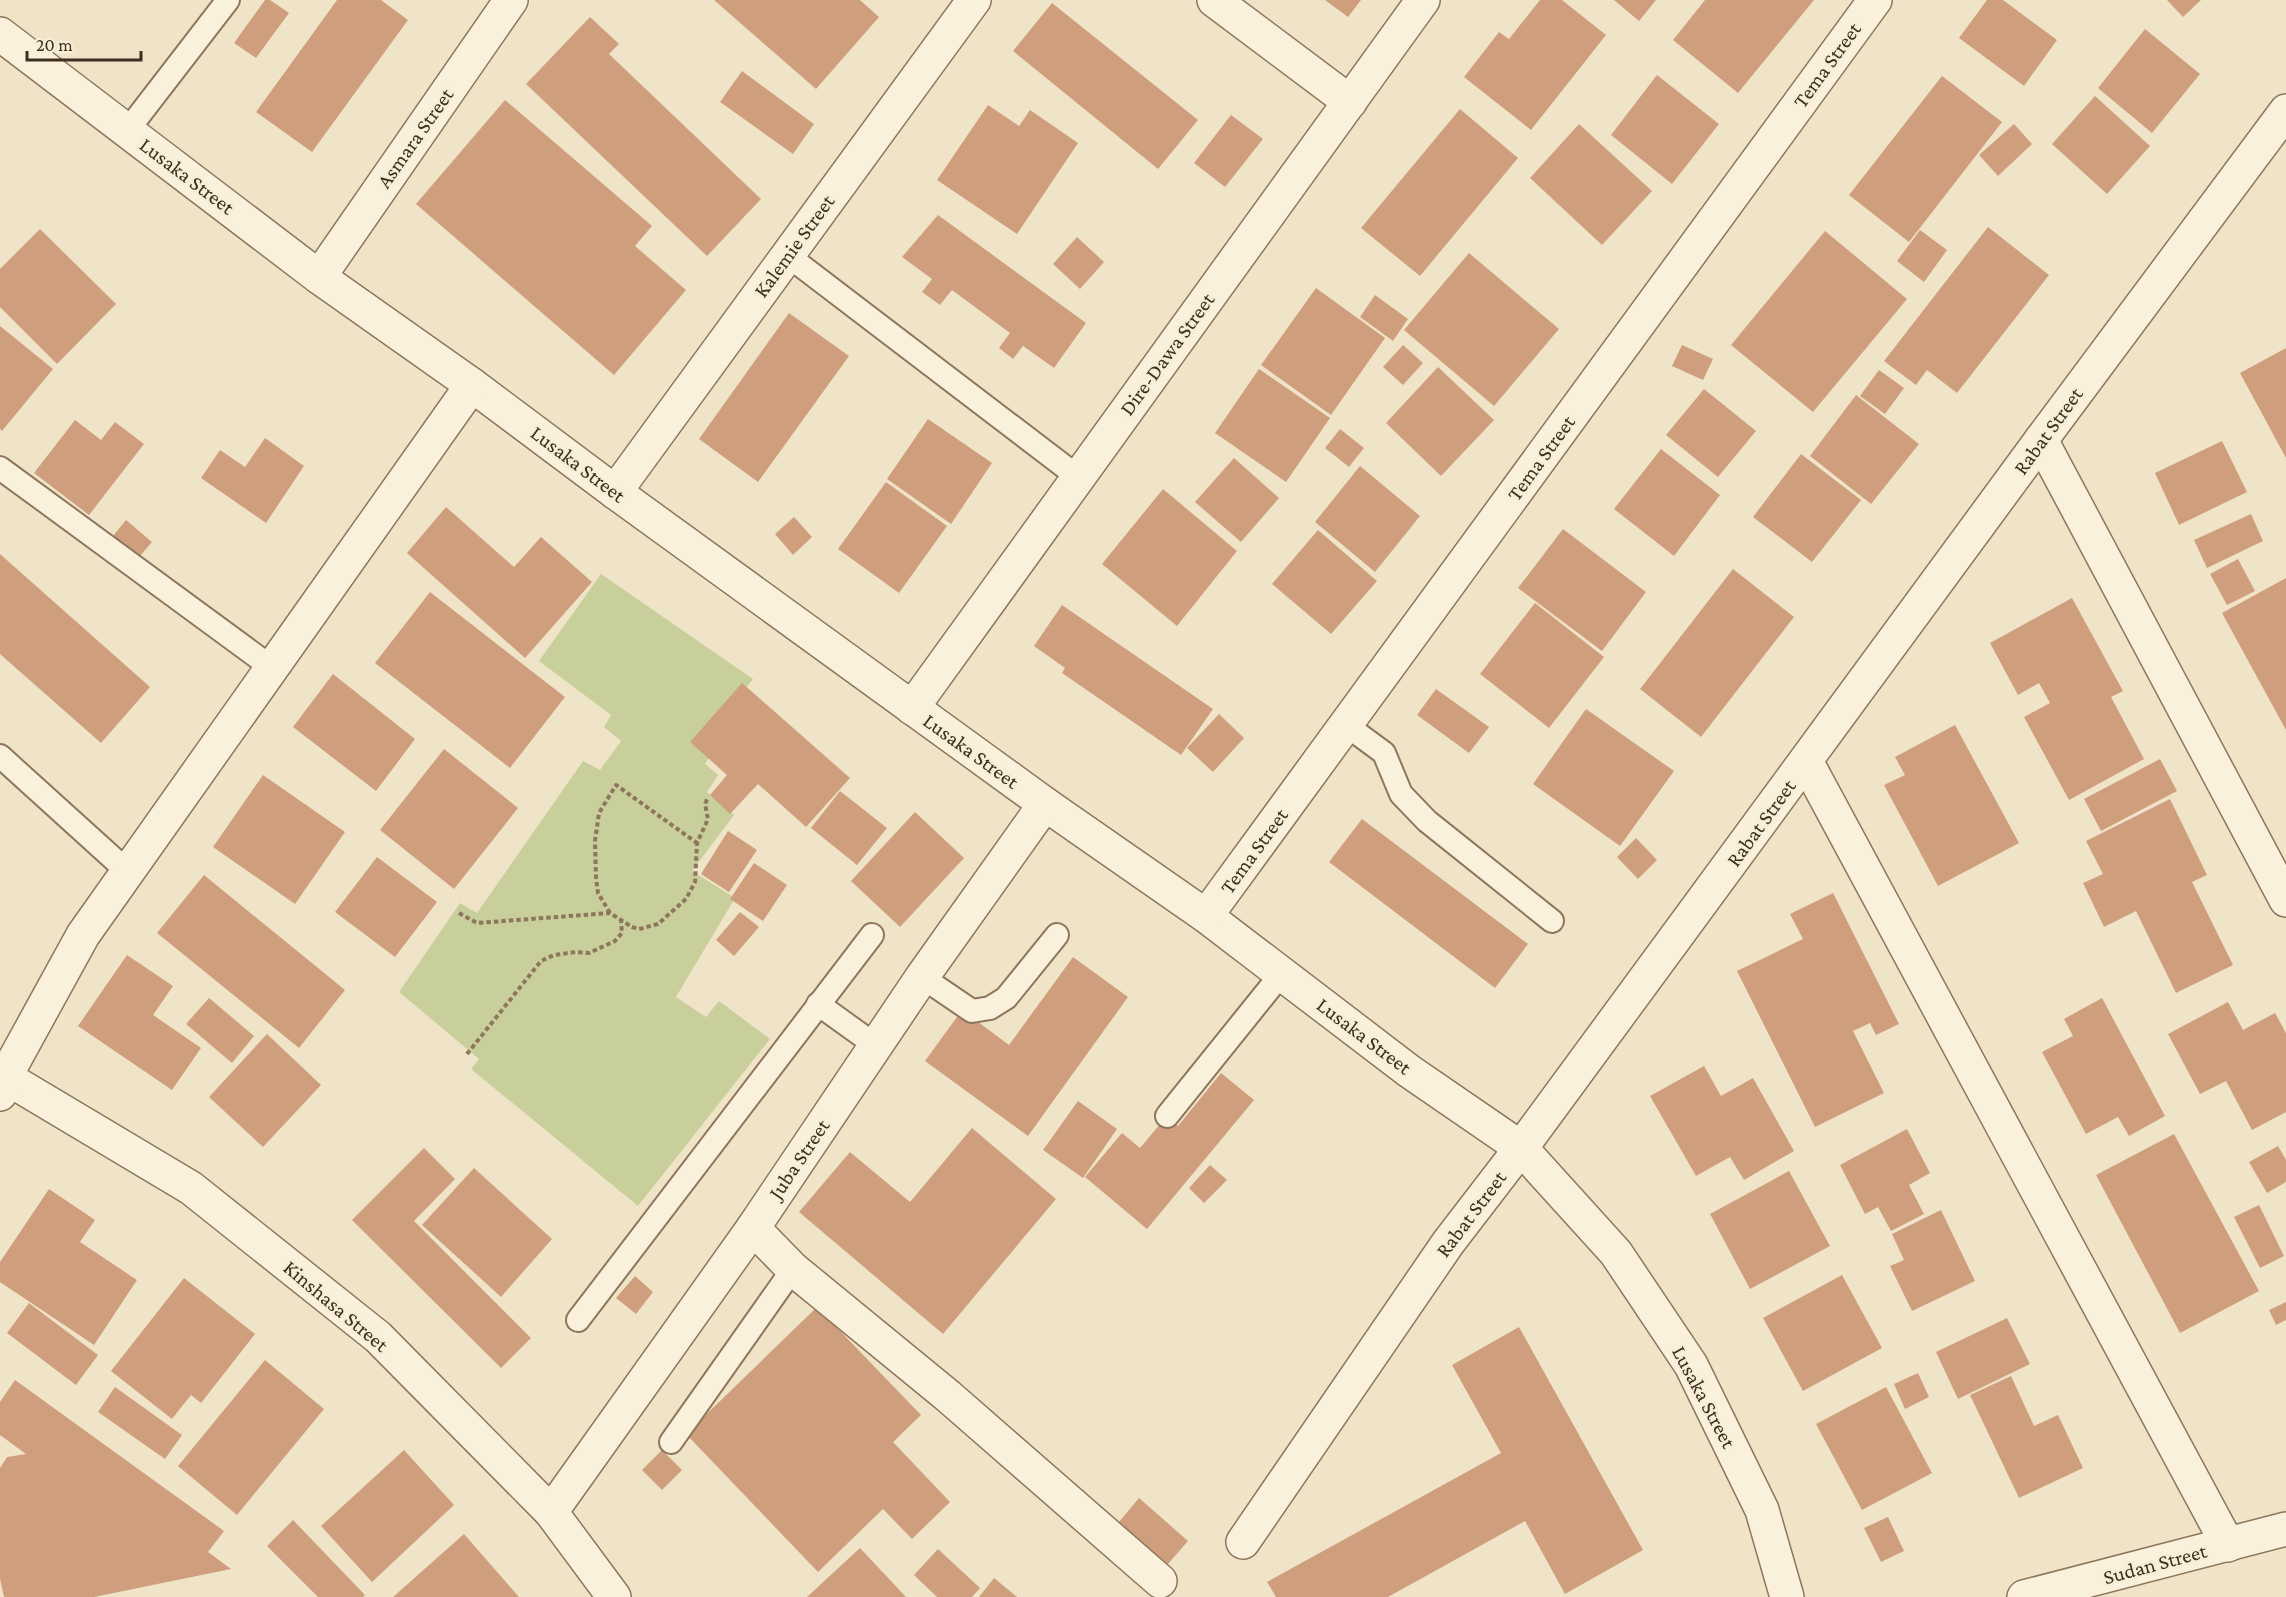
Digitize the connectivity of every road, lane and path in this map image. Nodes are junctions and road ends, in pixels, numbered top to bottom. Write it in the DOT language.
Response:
graph roads {
  1 [pos="228,0"];
  2 [pos="511,0"];
  3 [pos="974,0"];
  4 [pos="1214,0"];
  5 [pos="1423,0"];
  6 [pos="1875,0"];
  7 [pos="0,34"];
  8 [pos="1350,102"];
  9 [pos="2284,118"];
  10 [pos="127,131"];
  11 [pos="788,255"];
  12 [pos="319,277"];
  13 [pos="472,385"];
  14 [pos="2041,440"];
  15 [pos="0,468"];
  16 [pos="1078,477"];
  17 [pos="615,492"];
  18 [pos="271,667"];
  19 [pos="912,708"];
  20 [pos="1346,725"];
  21 [pos="0,756"];
  22 [pos="1806,761"];
  23 [pos="708,797"];
  24 [pos="1045,804"];
  25 [pos="697,843"];
  26 [pos="128,871"];
  27 [pos="2286,900"];
  28 [pos="459,913"];
  29 [pos="610,913"];
  30 [pos="1206,916"];
  31 [pos="621,921"];
  32 [pos="1552,921"];
  33 [pos="1057,934"];
  34 [pos="872,935"];
  35 [pos="1282,973"];
  36 [pos="922,977"];
  37 [pos="818,1005"];
  38 [pos="875,1045"];
  39 [pos="467,1054"];
  40 [pos="3,1085"];
  41 [pos="1167,1116"];
  42 [pos="1521,1148"];
  43 [pos="753,1228"];
  44 [pos="793,1269"];
  45 [pos="578,1320"];
  46 [pos="671,1442"];
  47 [pos="551,1512"];
  48 [pos="2286,1529"];
  49 [pos="1244,1542"];
  50 [pos="2228,1545"];
  51 [pos="1160,1581"];
  52 [pos="614,1597"];
  53 [pos="1787,1597"];
  54 [pos="2024,1597"];
  1 -- 10 [label="lane"];
  2 -- 12 [label="street, Asmara Street"];
  3 -- 11 [label="street, Kalemie Street"];
  4 -- 8 [label="street"];
  5 -- 8 [label="street, Dire-Dawa Street"];
  6 -- 20 [label="street, Tema Street"];
  7 -- 10 [label="street, Lusaka Street"];
  8 -- 16 [label="street, Dire-Dawa Street"];
  9 -- 14 [label="street, Rabat Street"];
  10 -- 12 [label="street, Lusaka Street"];
  11 -- 16 [label="lane"];
  11 -- 17 [label="street, Kalemie Street"];
  12 -- 13 [label="street, Lusaka Street"];
  13 -- 17 [label="street, Lusaka Street"];
  13 -- 18 [label="street"];
  14 -- 22 [label="street, Rabat Street"];
  14 -- 27 [label="street"];
  15 -- 18 [label="lane"];
  16 -- 19 [label="street, Dire-Dawa Street"];
  17 -- 19 [label="street, Lusaka Street"];
  18 -- 26 [label="street"];
  19 -- 24 [label="street, Lusaka Street"];
  20 -- 30 [label="street, Tema Street"];
  20 -- 32 [label="lane"];
  21 -- 26 [label="lane"];
  22 -- 42 [label="street, Rabat Street"];
  22 -- 50 [label="street"];
  23 -- 25 [label="path"];
  24 -- 30 [label="street, Lusaka Street"];
  24 -- 36 [label="street, Juba Street"];
  25 -- 29 [label="path"];
  25 -- 31 [label="path"];
  26 -- 40 [label="street"];
  28 -- 29 [label="path"];
  29 -- 31 [label="path"];
  30 -- 35 [label="street, Lusaka Street"];
  31 -- 39 [label="path"];
  33 -- 36 [label="lane"];
  34 -- 37 [label="lane"];
  35 -- 41 [label="lane"];
  35 -- 42 [label="street, Lusaka Street"];
  36 -- 38 [label="street, Juba Street"];
  37 -- 38 [label="lane"];
  37 -- 45 [label="lane"];
  38 -- 43 [label="street, Juba Street"];
  40 -- 47 [label="street, Kinshasa Street"];
  42 -- 49 [label="street, Rabat Street"];
  42 -- 53 [label="street, Lusaka Street"];
  43 -- 44 [label="street"];
  43 -- 47 [label="street, Juba Street"];
  44 -- 46 [label="lane"];
  44 -- 51 [label="street"];
  47 -- 52 [label="street, Kinshasa Street"];
  48 -- 50 [label="street, Sudan Street"];
  50 -- 54 [label="street, Sudan Street"];
}
